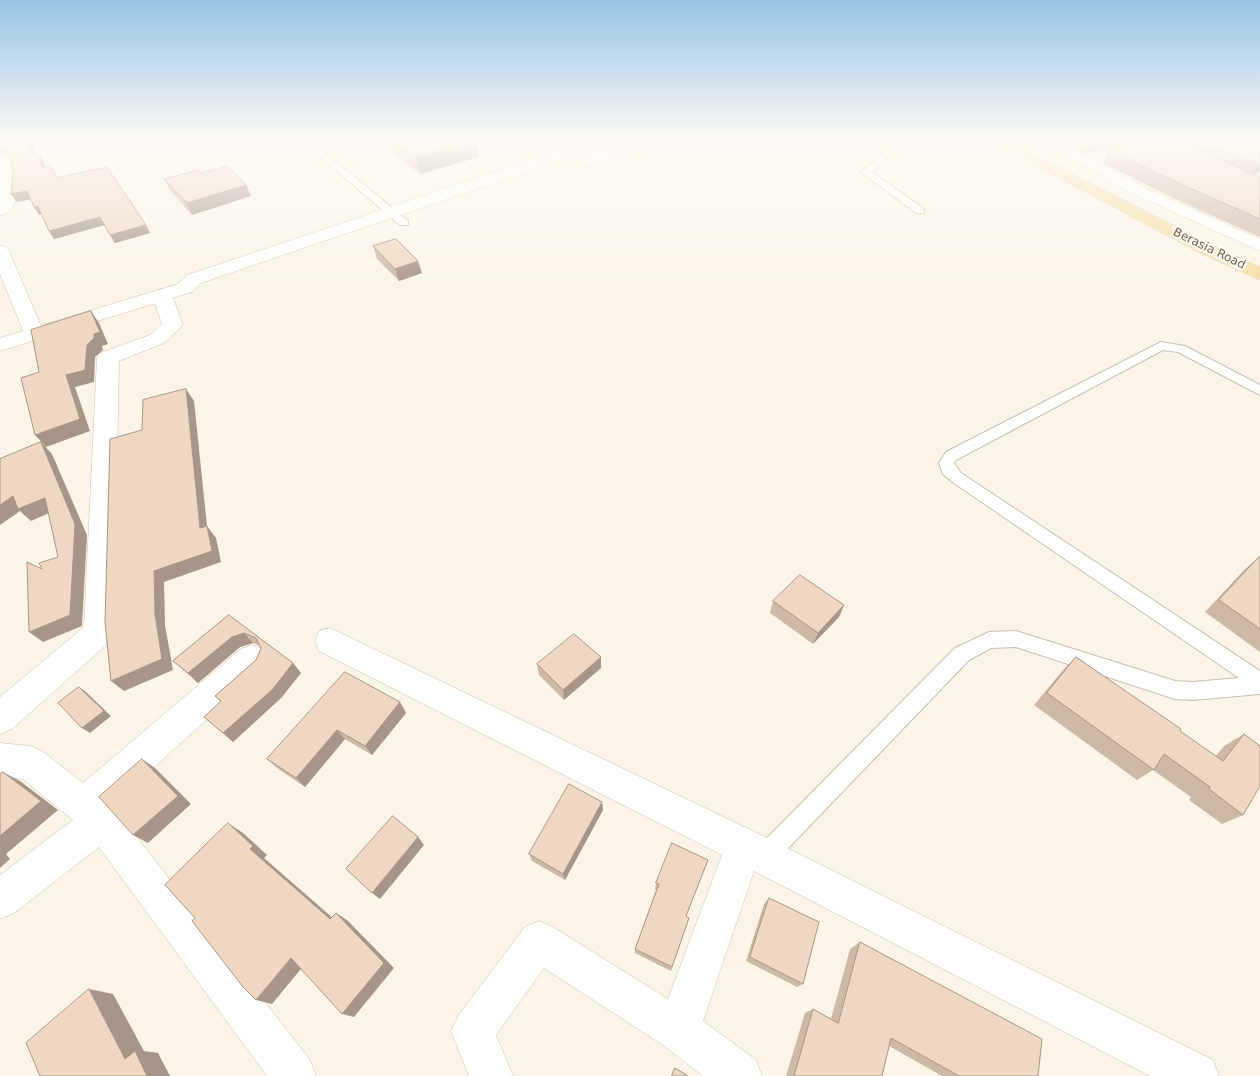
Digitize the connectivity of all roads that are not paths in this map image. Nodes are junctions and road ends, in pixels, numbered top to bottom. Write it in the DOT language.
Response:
graph roads {
  1 [pos="10,192"];
  2 [pos="367,192"];
  3 [pos="447,192"];
  4 [pos="487,192"];
  5 [pos="894,192"];
  6 [pos="1096,192"];
  7 [pos="1120,192"];
  8 [pos="1142,192"];
  9 [pos="0,211"];
  10 [pos="920,211"];
  11 [pos="391,212"];
  12 [pos="404,223"];
  13 [pos="1260,246"];
  14 [pos="0,251"];
  15 [pos="1260,261"];
  16 [pos="1260,274"];
  17 [pos="173,292"];
  18 [pos="34,334"];
  19 [pos="0,345"];
  20 [pos="1260,391"];
  21 [pos="330,641"];
  22 [pos="252,660"];
  23 [pos="1260,684"];
  24 [pos="0,718"];
  25 [pos="0,760"];
  26 [pos="93,814"];
  27 [pos="754,851"];
  28 [pos="0,899"];
  29 [pos="678,1030"];
  30 [pos="294,1076"];
  31 [pos="491,1076"];
  32 [pos="740,1076"];
  33 [pos="1197,1076"];
  1 -- 9 [label="street"];
  2 -- 11 [label="lane"];
  3 -- 11 [label="street"];
  4 -- 12 [label="street"];
  5 -- 10 [label="lane"];
  6 -- 16 [label="main road, Berasia Road"];
  7 -- 15 [label="main road, Berasia Road"];
  8 -- 13 [label="street"];
  11 -- 12 [label="lane"];
  11 -- 17 [label="street"];
  12 -- 17 [label="street"];
  14 -- 18 [label="street"];
  17 -- 18 [label="street"];
  17 -- 24 [label="street"];
  18 -- 19 [label="street"];
  20 -- 23 [label="lane"];
  21 -- 27 [label="street"];
  22 -- 26 [label="street"];
  23 -- 27 [label="lane"];
  25 -- 26 [label="street"];
  26 -- 28 [label="street"];
  26 -- 30 [label="street"];
  27 -- 29 [label="street"];
  27 -- 33 [label="street"];
  29 -- 31 [label="street"];
  29 -- 32 [label="street"];
}
